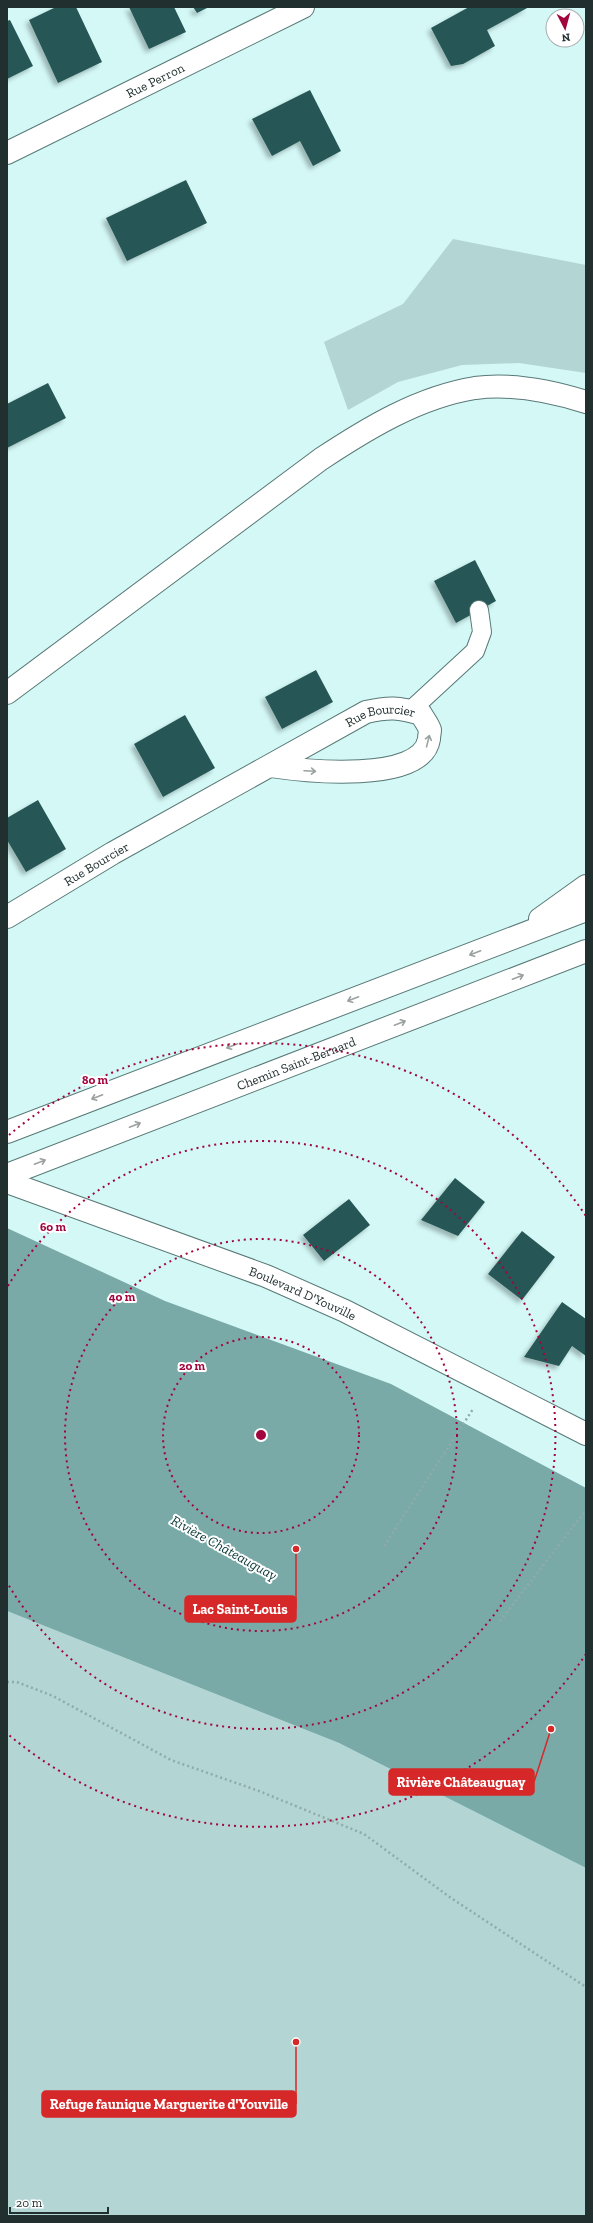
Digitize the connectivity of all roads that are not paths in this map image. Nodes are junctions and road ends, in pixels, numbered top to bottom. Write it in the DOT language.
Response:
graph roads {
  1 [pos="303,7"];
  2 [pos="7,153"];
  3 [pos="586,402"];
  4 [pos="479,610"];
  5 [pos="7,693"];
  6 [pos="411,710"];
  7 [pos="271,766"];
  8 [pos="586,886"];
  9 [pos="586,910"];
  10 [pos="7,917"];
  11 [pos="511,939"];
  12 [pos="586,951"];
  13 [pos="7,1132"];
  14 [pos="7,1175"];
  15 [pos="7,1182"];
  16 [pos="586,1434"];
  1 -- 2 [label="street, Rue Perron"];
  3 -- 5 [label="street"];
  4 -- 6 [label="lane"];
  6 -- 7 [label="street, Rue Bourcier"];
  7 -- 6 [label="street, Rue Bourcier, one-way"];
  7 -- 10 [label="street, Rue Bourcier"];
  8 -- 11 [label="street"];
  9 -- 11 [label="street"];
  11 -- 13 [label="street, one-way"];
  14 -- 12 [label="street, Chemin Saint-Bernard, one-way"];
  15 -- 16 [label="street, Boulevard D'Youville"];
}
